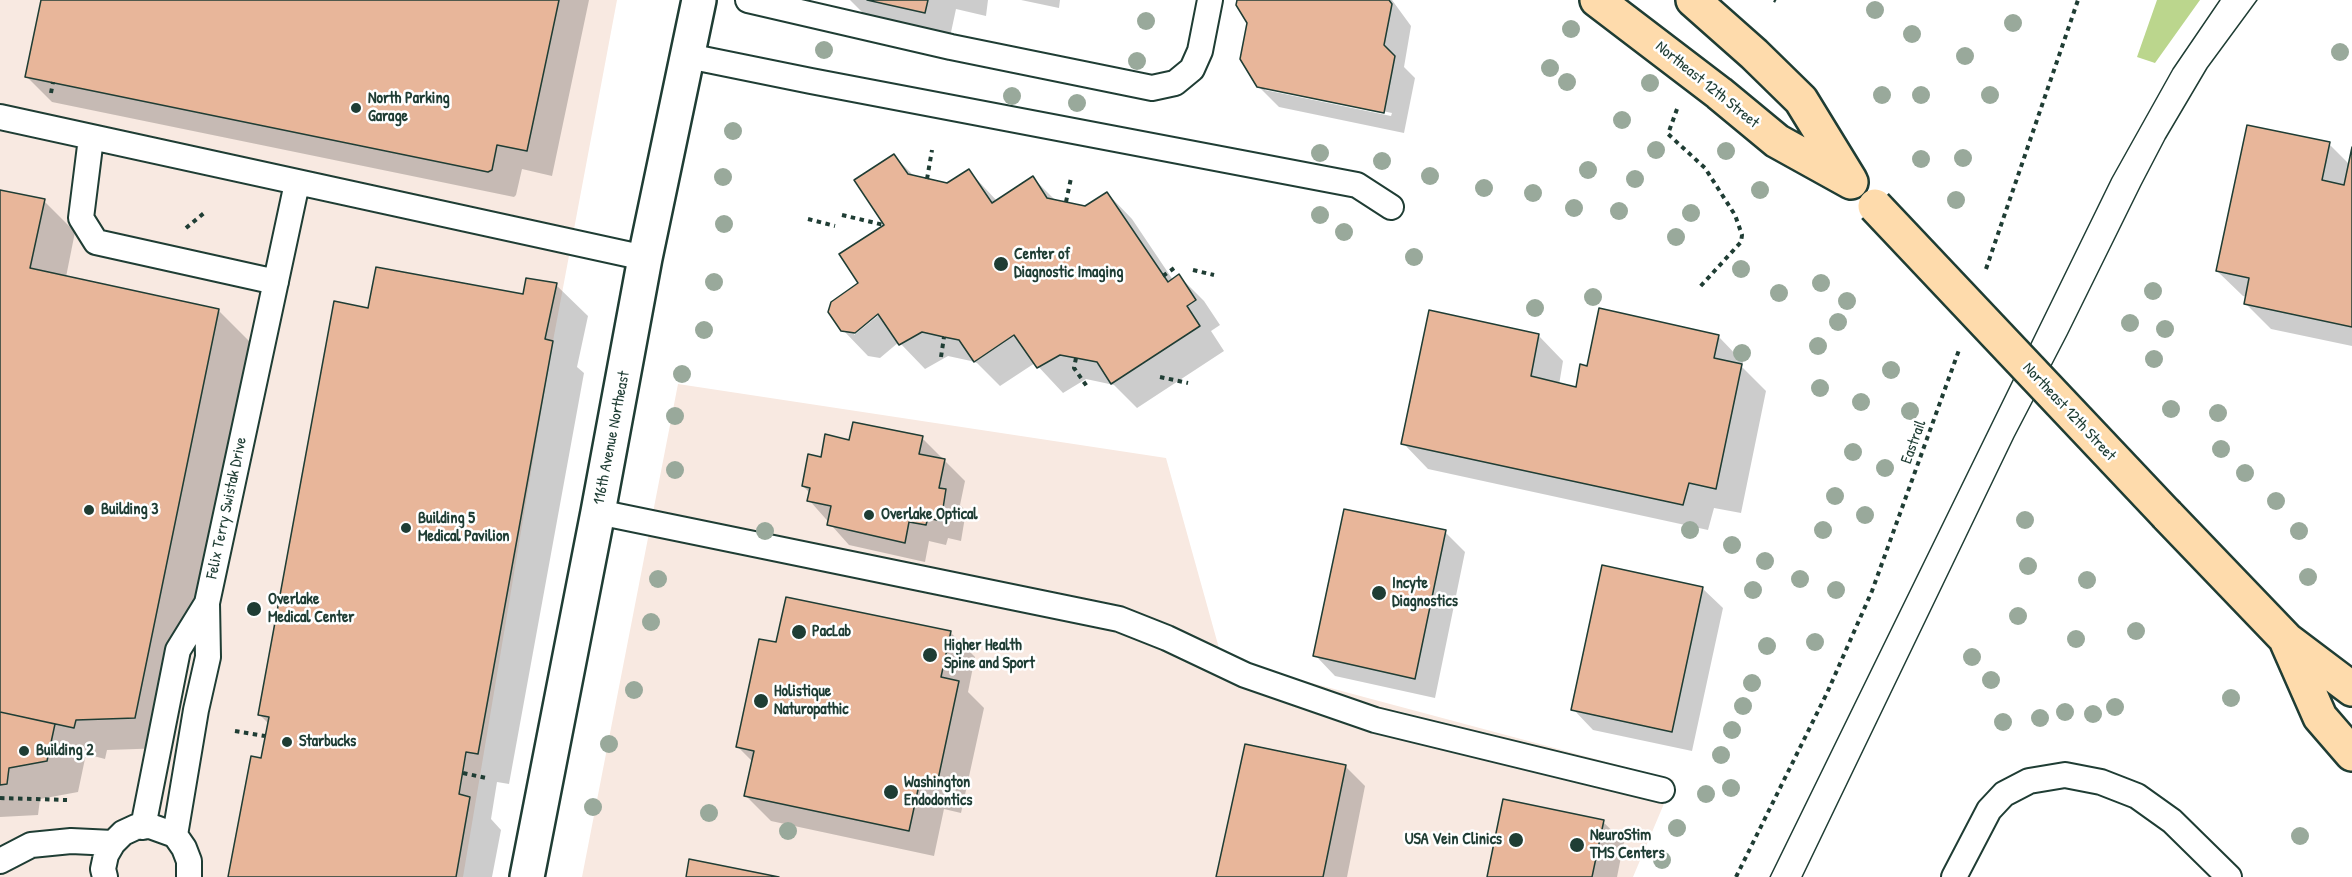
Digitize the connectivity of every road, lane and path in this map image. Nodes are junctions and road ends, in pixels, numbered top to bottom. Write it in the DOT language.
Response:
graph roads {
  1 [pos="699,0"];
  2 [pos="748,0"];
  3 [pos="1210,0"];
  4 [pos="1597,0"];
  5 [pos="1693,0"];
  6 [pos="2078,0"];
  7 [pos="688,56"];
  8 [pos="53,82"];
  9 [pos="51,93"];
  10 [pos="1678,106"];
  11 [pos="0,117"];
  12 [pos="91,138"];
  13 [pos="932,150"];
  14 [pos="1071,178"];
  15 [pos="927,179"];
  16 [pos="1851,182"];
  17 [pos="297,183"];
  18 [pos="1066,202"];
  19 [pos="1391,207"];
  20 [pos="204,213"];
  21 [pos="842,215"];
  22 [pos="808,219"];
  23 [pos="884,225"];
  24 [pos="835,226"];
  25 [pos="182,231"];
  26 [pos="645,258"];
  27 [pos="1177,266"];
  28 [pos="1193,270"];
  29 [pos="1214,275"];
  30 [pos="1163,276"];
  31 [pos="1984,276"];
  32 [pos="276,282"];
  33 [pos="1698,289"];
  34 [pos="944,337"];
  35 [pos="1961,343"];
  36 [pos="940,357"];
  37 [pos="1076,358"];
  38 [pos="1160,377"];
  39 [pos="1188,383"];
  40 [pos="1088,388"];
  41 [pos="598,512"];
  42 [pos="207,603"];
  43 [pos="2287,640"];
  44 [pos="2352,689"];
  45 [pos="236,731"];
  46 [pos="265,736"];
  47 [pos="2352,754"];
  48 [pos="463,773"];
  49 [pos="486,778"];
  50 [pos="1662,790"];
  51 [pos="0,798"];
  52 [pos="67,800"];
  53 [pos="143,827"];
  54 [pos="175,836"];
  55 [pos="112,843"];
  56 [pos="0,861"];
  57 [pos="105,877"];
  58 [pos="189,877"];
  59 [pos="527,877"];
  60 [pos="1736,877"];
  61 [pos="1954,877"];
  62 [pos="2229,877"];
  1 -- 7 [label="main road, 116th Avenue Northeast"];
  2 -- 3 [label="lane"];
  4 -- 16 [label="main road, Northeast 12th Street"];
  5 -- 16 [label="main road, Northeast 12th Street"];
  6 -- 31 [label="path"];
  7 -- 19 [label="lane"];
  7 -- 26 [label="main road, 116th Avenue Northeast"];
  8 -- 9 [label="path"];
  10 -- 33 [label="path"];
  11 -- 12 [label="lane"];
  12 -- 17 [label="lane"];
  12 -- 32 [label="lane"];
  13 -- 15 [label="path"];
  14 -- 18 [label="path"];
  16 -- 43 [label="main road, Northeast 12th Street, bridge"];
  17 -- 26 [label="lane"];
  17 -- 32 [label="lane, Felix Terry Swistak Drive"];
  20 -- 25 [label="path"];
  21 -- 23 [label="path"];
  22 -- 24 [label="path"];
  26 -- 41 [label="main road, 116th Avenue Northeast"];
  27 -- 30 [label="path"];
  28 -- 29 [label="path"];
  32 -- 42 [label="lane, Felix Terry Swistak Drive"];
  34 -- 36 [label="path"];
  35 -- 60 [label="path, Eastrail"];
  37 -- 40 [label="path"];
  38 -- 39 [label="path"];
  41 -- 50 [label="lane"];
  41 -- 59 [label="main road, 116th Avenue Northeast"];
  42 -- 53 [label="lane"];
  42 -- 54 [label="lane, Felix Terry Swistak Drive"];
  43 -- 44 [label="main road, Northeast 12th Street"];
  43 -- 47 [label="main road, Northeast 12th Street"];
  45 -- 46 [label="path"];
  48 -- 49 [label="path"];
  51 -- 52 [label="path"];
  53 -- 54 [label="lane"];
  53 -- 55 [label="lane"];
  54 -- 58 [label="lane"];
  55 -- 56 [label="lane"];
  55 -- 57 [label="lane"];
  61 -- 62 [label="lane"];
}
